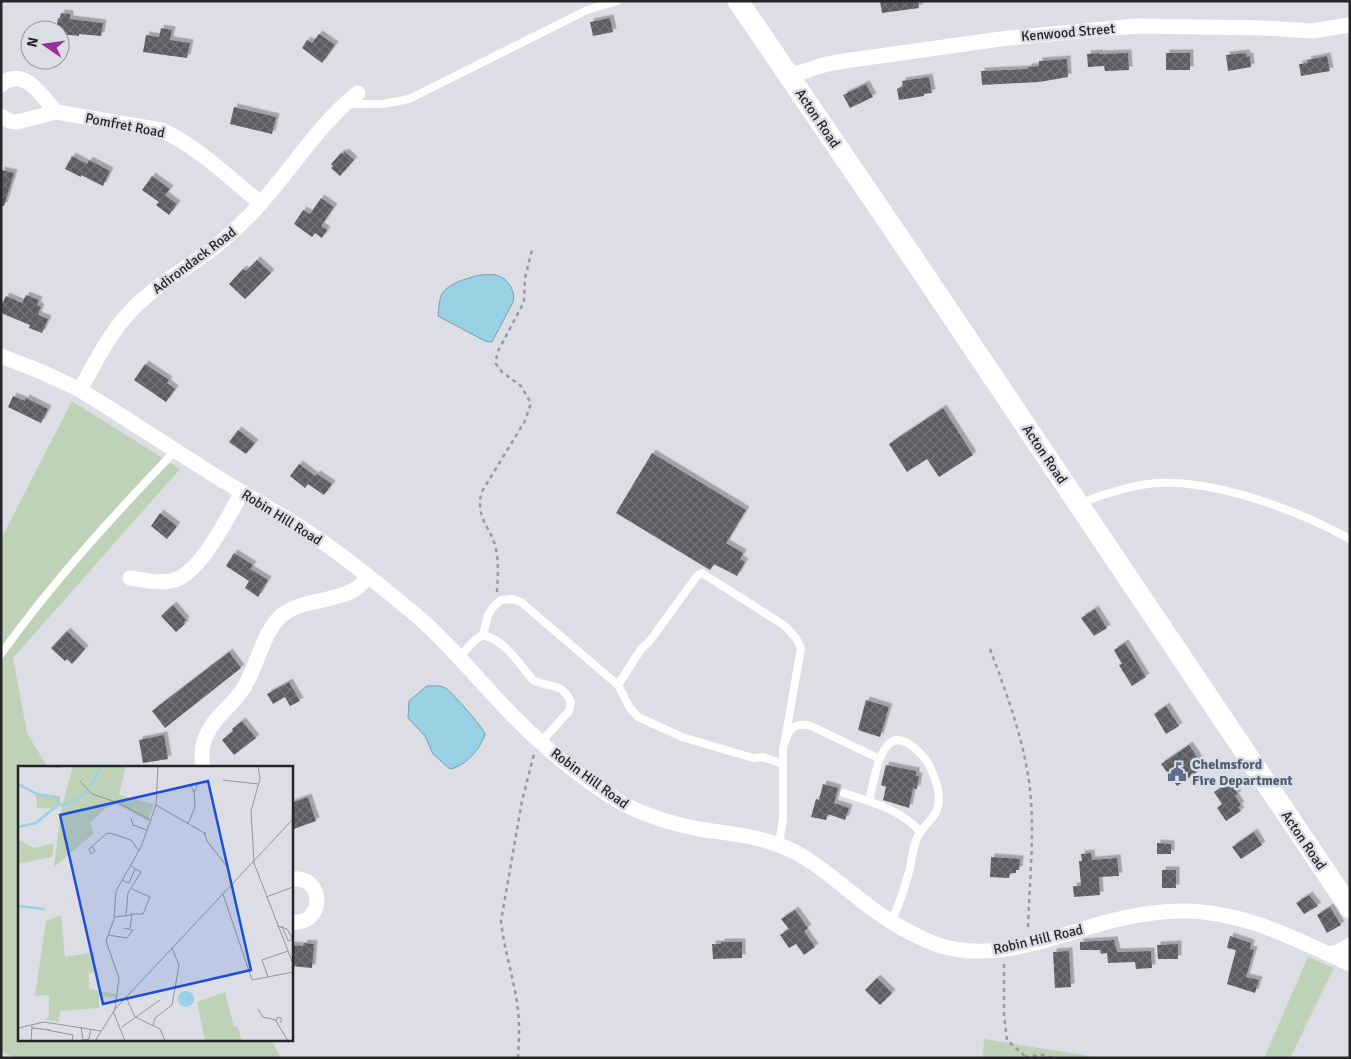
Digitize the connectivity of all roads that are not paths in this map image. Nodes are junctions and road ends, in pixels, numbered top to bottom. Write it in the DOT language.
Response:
graph roads {
  1 [pos="617,1"];
  2 [pos="738,1"];
  3 [pos="1350,24"];
  4 [pos="790,76"];
  5 [pos="1,85"];
  6 [pos="358,93"];
  7 [pos="344,104"];
  8 [pos="56,112"];
  9 [pos="1,116"];
  10 [pos="260,204"];
  11 [pos="1,356"];
  12 [pos="80,390"];
  13 [pos="176,450"];
  14 [pos="242,492"];
  15 [pos="1080,506"];
  16 [pos="1350,539"];
  17 [pos="368,577"];
  18 [pos="130,578"];
  19 [pos="483,635"];
  20 [pos="1,654"];
  21 [pos="459,657"];
  22 [pos="618,685"];
  23 [pos="785,740"];
  24 [pos="541,742"];
  25 [pos="880,759"];
  26 [pos="783,764"];
  27 [pos="203,766"];
  28 [pos="844,793"];
  29 [pos="869,800"];
  30 [pos="921,832"];
  31 [pos="779,844"];
  32 [pos="292,879"];
  33 [pos="1347,897"];
  34 [pos="891,921"];
  35 [pos="292,922"];
  36 [pos="1350,944"];
  37 [pos="1329,954"];
  38 [pos="1350,964"];
  1 -- 7 [label="lane"];
  2 -- 4 [label="main road, Acton Road"];
  3 -- 4 [label="street, Kenwood Street"];
  4 -- 15 [label="main road, Acton Road"];
  5 -- 8 [label="street"];
  6 -- 7 [label="street, Adirondack Road"];
  7 -- 10 [label="street, Adirondack Road"];
  8 -- 9 [label="street, Pomfret Road"];
  8 -- 10 [label="street, Pomfret Road"];
  10 -- 12 [label="street, Adirondack Road"];
  11 -- 12 [label="street, Robin Hill Road"];
  12 -- 13 [label="street, Robin Hill Road"];
  13 -- 14 [label="street, Robin Hill Road"];
  13 -- 20 [label="lane"];
  14 -- 17 [label="street, Robin Hill Road"];
  14 -- 18 [label="street"];
  15 -- 16 [label="lane"];
  15 -- 33 [label="main road, Acton Road"];
  17 -- 21 [label="street, Robin Hill Road"];
  17 -- 27 [label="street"];
  19 -- 21 [label="lane"];
  19 -- 22 [label="lane"];
  19 -- 24 [label="lane"];
  21 -- 24 [label="street, Robin Hill Road"];
  22 -- 23 [label="lane"];
  22 -- 26 [label="lane"];
  23 -- 25 [label="lane"];
  23 -- 26 [label="lane"];
  24 -- 31 [label="street, Robin Hill Road"];
  25 -- 29 [label="lane"];
  25 -- 30 [label="lane"];
  26 -- 31 [label="lane"];
  28 -- 29 [label="lane"];
  29 -- 30 [label="lane"];
  30 -- 34 [label="lane"];
  31 -- 34 [label="street, Robin Hill Road"];
  32 -- 35 [label="street"];
  34 -- 37 [label="street, Robin Hill Road"];
  36 -- 37 [label="street"];
  37 -- 38 [label="street, Robin Hill Road"];
}
